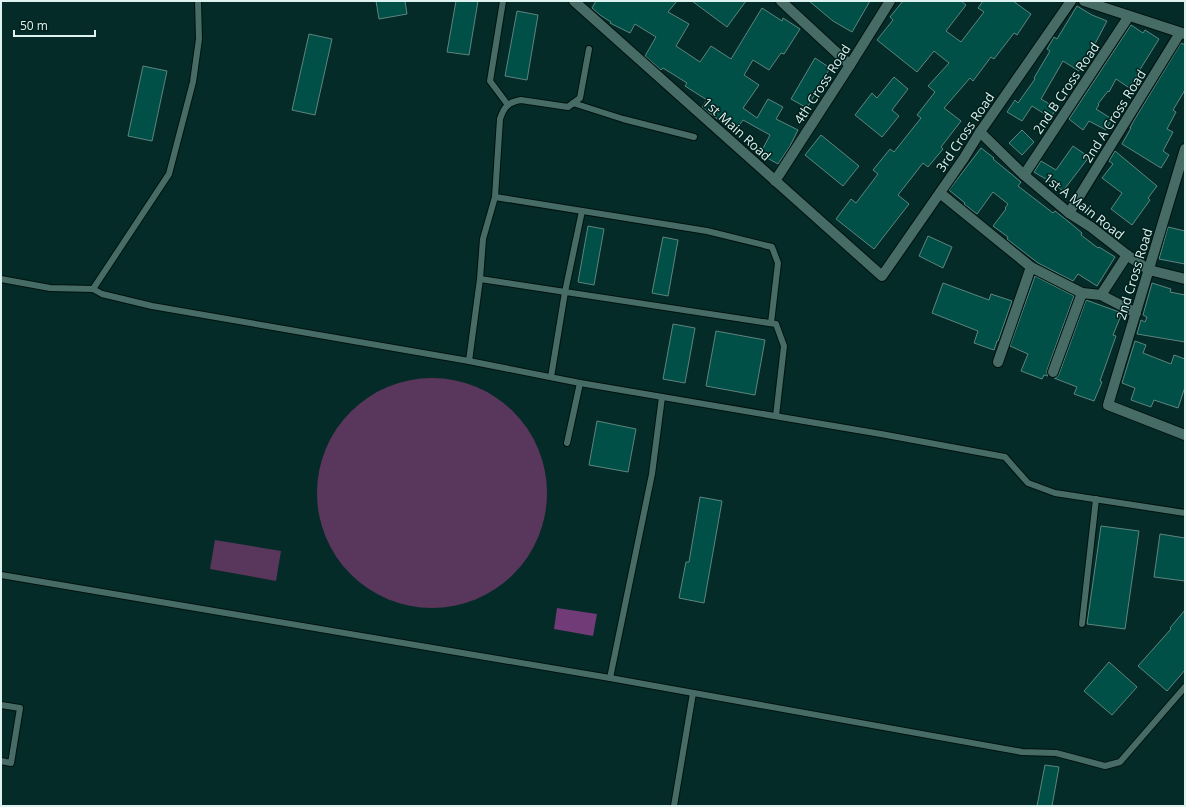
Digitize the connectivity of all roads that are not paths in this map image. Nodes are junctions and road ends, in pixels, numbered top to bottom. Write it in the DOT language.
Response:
graph roads {
  1 [pos="198,1"];
  2 [pos="503,1"];
  3 [pos="574,1"];
  4 [pos="781,1"];
  5 [pos="890,1"];
  6 [pos="1071,1"];
  7 [pos="1084,1"];
  8 [pos="1129,16"];
  9 [pos="1183,34"];
  10 [pos="589,50"];
  11 [pos="850,65"];
  12 [pos="573,104"];
  13 [pos="508,105"];
  14 [pos="980,132"];
  15 [pos="694,137"];
  16 [pos="1185,149"];
  17 [pos="1024,174"];
  18 [pos="775,181"];
  19 [pos="940,193"];
  20 [pos="495,197"];
  21 [pos="582,211"];
  22 [pos="1070,214"];
  23 [pos="1127,255"];
  24 [pos="1031,267"];
  25 [pos="1149,270"];
  26 [pos="882,276"];
  27 [pos="1,279"];
  28 [pos="1185,279"];
  29 [pos="480,280"];
  30 [pos="93,289"];
  31 [pos="565,292"];
  32 [pos="1082,293"];
  33 [pos="1101,295"];
  34 [pos="1136,313"];
  35 [pos="771,323"];
  36 [pos="468,361"];
  37 [pos="998,362"];
  38 [pos="1053,372"];
  39 [pos="551,377"];
  40 [pos="580,383"];
  41 [pos="662,397"];
  42 [pos="776,416"];
  43 [pos="1185,435"];
  44 [pos="567,443"];
  45 [pos="1096,499"];
  46 [pos="1185,513"];
  47 [pos="1,575"];
  48 [pos="1082,624"];
  49 [pos="610,678"];
  50 [pos="1185,687"];
  51 [pos="693,693"];
  52 [pos="1,705"];
  53 [pos="1,761"];
  54 [pos="674,806"];
  1 -- 30 [label="lane"];
  2 -- 13 [label="lane"];
  3 -- 18 [label="street, 1st Main Road"];
  4 -- 11 [label="street"];
  5 -- 11 [label="street, 4th Cross Road"];
  6 -- 14 [label="street, 3rd Cross Road"];
  7 -- 8 [label="street"];
  8 -- 9 [label="street"];
  8 -- 17 [label="street, 2nd B Cross Road"];
  9 -- 22 [label="street, 2nd A Cross Road"];
  10 -- 12 [label="lane"];
  11 -- 18 [label="street, 4th Cross Road"];
  12 -- 13 [label="lane"];
  12 -- 15 [label="lane"];
  13 -- 20 [label="lane"];
  14 -- 17 [label="street, 1st A Main Road"];
  14 -- 19 [label="street, 3rd Cross Road"];
  16 -- 25 [label="street, 2nd Cross Road"];
  17 -- 22 [label="street, 1st A Main Road"];
  18 -- 26 [label="street, 1st Main Road"];
  19 -- 24 [label="street"];
  19 -- 26 [label="street, 3rd Cross Road"];
  20 -- 21 [label="lane"];
  20 -- 29 [label="lane"];
  21 -- 31 [label="lane"];
  21 -- 35 [label="lane"];
  22 -- 23 [label="street, 1st A Main Road"];
  23 -- 25 [label="street, 1st A Main Road"];
  23 -- 33 [label="street"];
  24 -- 32 [label="street"];
  24 -- 37 [label="street"];
  25 -- 28 [label="street, 1st A Main Road"];
  25 -- 34 [label="street, 2nd Cross Road"];
  27 -- 30 [label="lane"];
  29 -- 31 [label="lane"];
  29 -- 36 [label="lane"];
  30 -- 36 [label="lane"];
  31 -- 35 [label="lane"];
  31 -- 39 [label="lane"];
  32 -- 33 [label="street"];
  32 -- 38 [label="street"];
  33 -- 34 [label="street"];
  34 -- 43 [label="street, 2nd Cross Road"];
  35 -- 42 [label="lane"];
  36 -- 39 [label="lane"];
  39 -- 40 [label="lane"];
  40 -- 41 [label="lane"];
  40 -- 44 [label="lane"];
  41 -- 42 [label="lane"];
  41 -- 49 [label="lane"];
  42 -- 45 [label="lane"];
  45 -- 46 [label="lane"];
  45 -- 48 [label="lane"];
  47 -- 49 [label="lane"];
  49 -- 51 [label="lane"];
  50 -- 51 [label="lane"];
  51 -- 54 [label="lane"];
  52 -- 53 [label="lane"];
}
